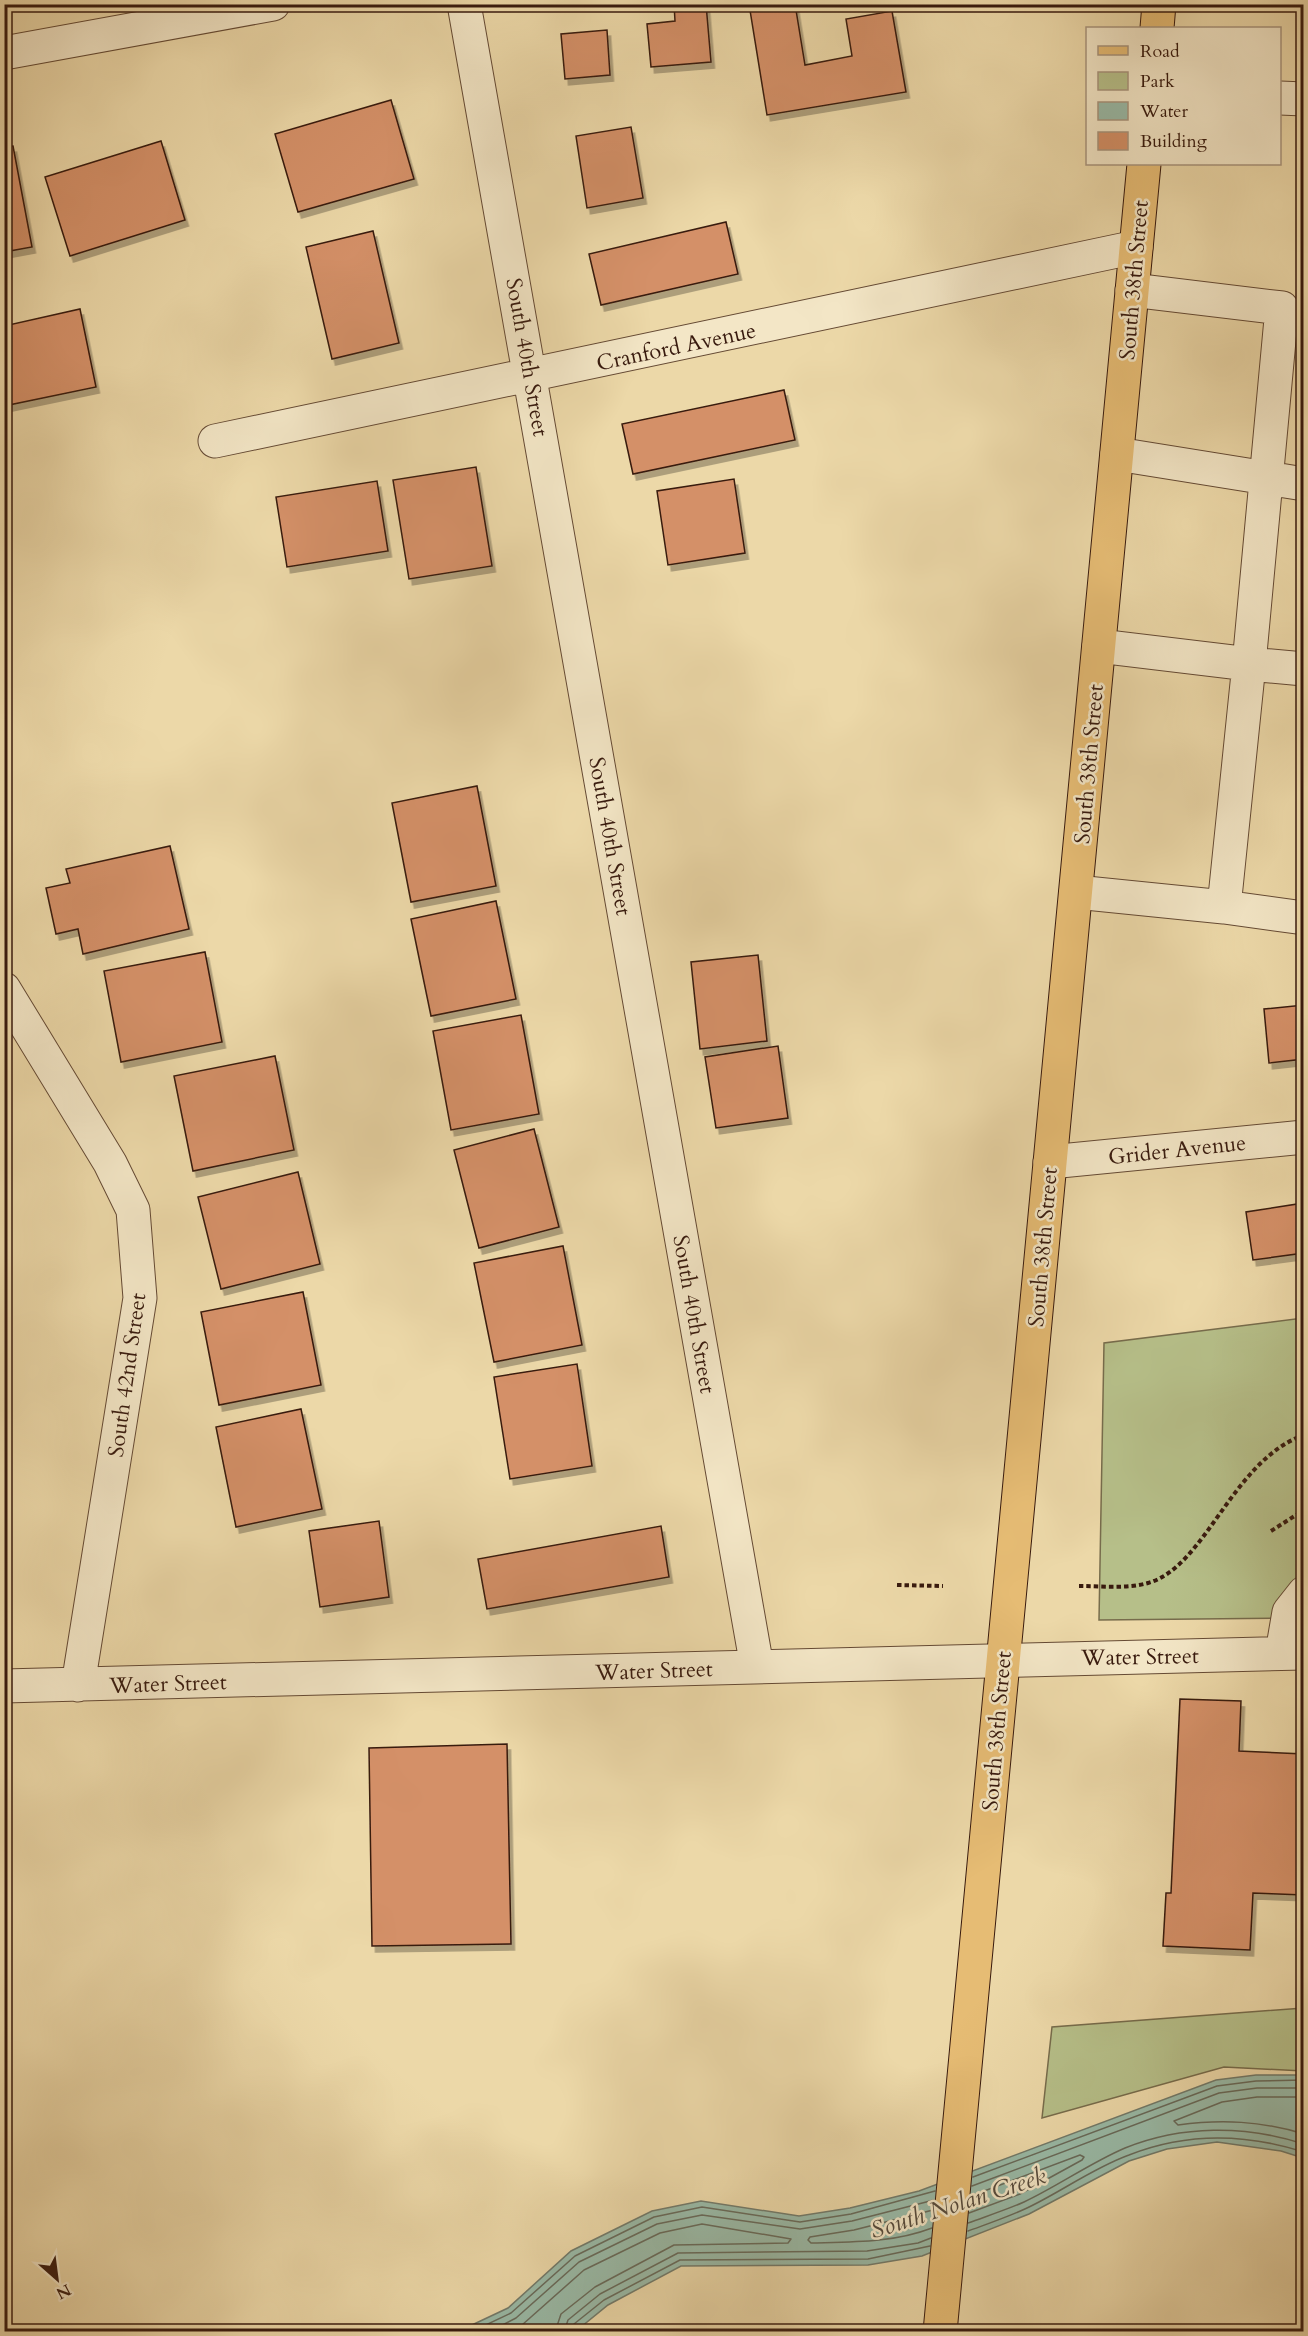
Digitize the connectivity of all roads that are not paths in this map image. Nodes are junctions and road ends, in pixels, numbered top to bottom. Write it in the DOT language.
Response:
graph roads {
  1 [pos="464,4"];
  2 [pos="1159,4"];
  3 [pos="253,6"];
  4 [pos="1157,27"];
  5 [pos="4,53"];
  6 [pos="1281,98"];
  7 [pos="1304,99"];
  8 [pos="1144,165"];
  9 [pos="1136,247"];
  10 [pos="1132,290"];
  11 [pos="531,376"];
  12 [pos="215,441"];
  13 [pos="1117,454"];
  14 [pos="1265,478"];
  15 [pos="1304,484"];
  16 [pos="1099,646"];
  17 [pos="1249,664"];
  18 [pos="1304,669"];
  19 [pos="1076,892"];
  20 [pos="1224,907"];
  21 [pos="1304,918"];
  22 [pos="4,989"];
  23 [pos="1304,1137"];
  24 [pos="1050,1162"];
  25 [pos="1304,1593"];
  26 [pos="1293,1653"];
  27 [pos="1003,1658"];
  28 [pos="757,1667"];
  29 [pos="78,1685"];
  30 [pos="4,1686"];
  31 [pos="940,2331"];
  1 -- 11 [label="street, South 40th Street"];
  2 -- 4 [label="main road"];
  3 -- 5 [label="street"];
  6 -- 7 [label="street"];
  8 -- 9 [label="main road, South 38th Street"];
  9 -- 10 [label="main road, South 38th Street"];
  9 -- 11 [label="street, Cranford Avenue"];
  10 -- 13 [label="main road, South 38th Street"];
  10 -- 14 [label="street"];
  11 -- 12 [label="street, Cranford Avenue"];
  11 -- 28 [label="street, South 40th Street"];
  13 -- 14 [label="street"];
  13 -- 16 [label="main road, South 38th Street"];
  14 -- 15 [label="street"];
  14 -- 17 [label="street"];
  16 -- 17 [label="street"];
  16 -- 19 [label="main road, South 38th Street"];
  17 -- 18 [label="street"];
  17 -- 20 [label="street"];
  19 -- 20 [label="street"];
  19 -- 24 [label="main road, South 38th Street"];
  20 -- 21 [label="street"];
  22 -- 29 [label="street, South 42nd Street"];
  23 -- 24 [label="street, Grider Avenue"];
  24 -- 27 [label="main road, South 38th Street"];
  25 -- 26 [label="street"];
  26 -- 27 [label="street, Water Street"];
  27 -- 28 [label="street, Water Street"];
  27 -- 31 [label="main road, South 38th Street"];
  28 -- 29 [label="street, Water Street"];
  29 -- 30 [label="street, Water Street"];
}
